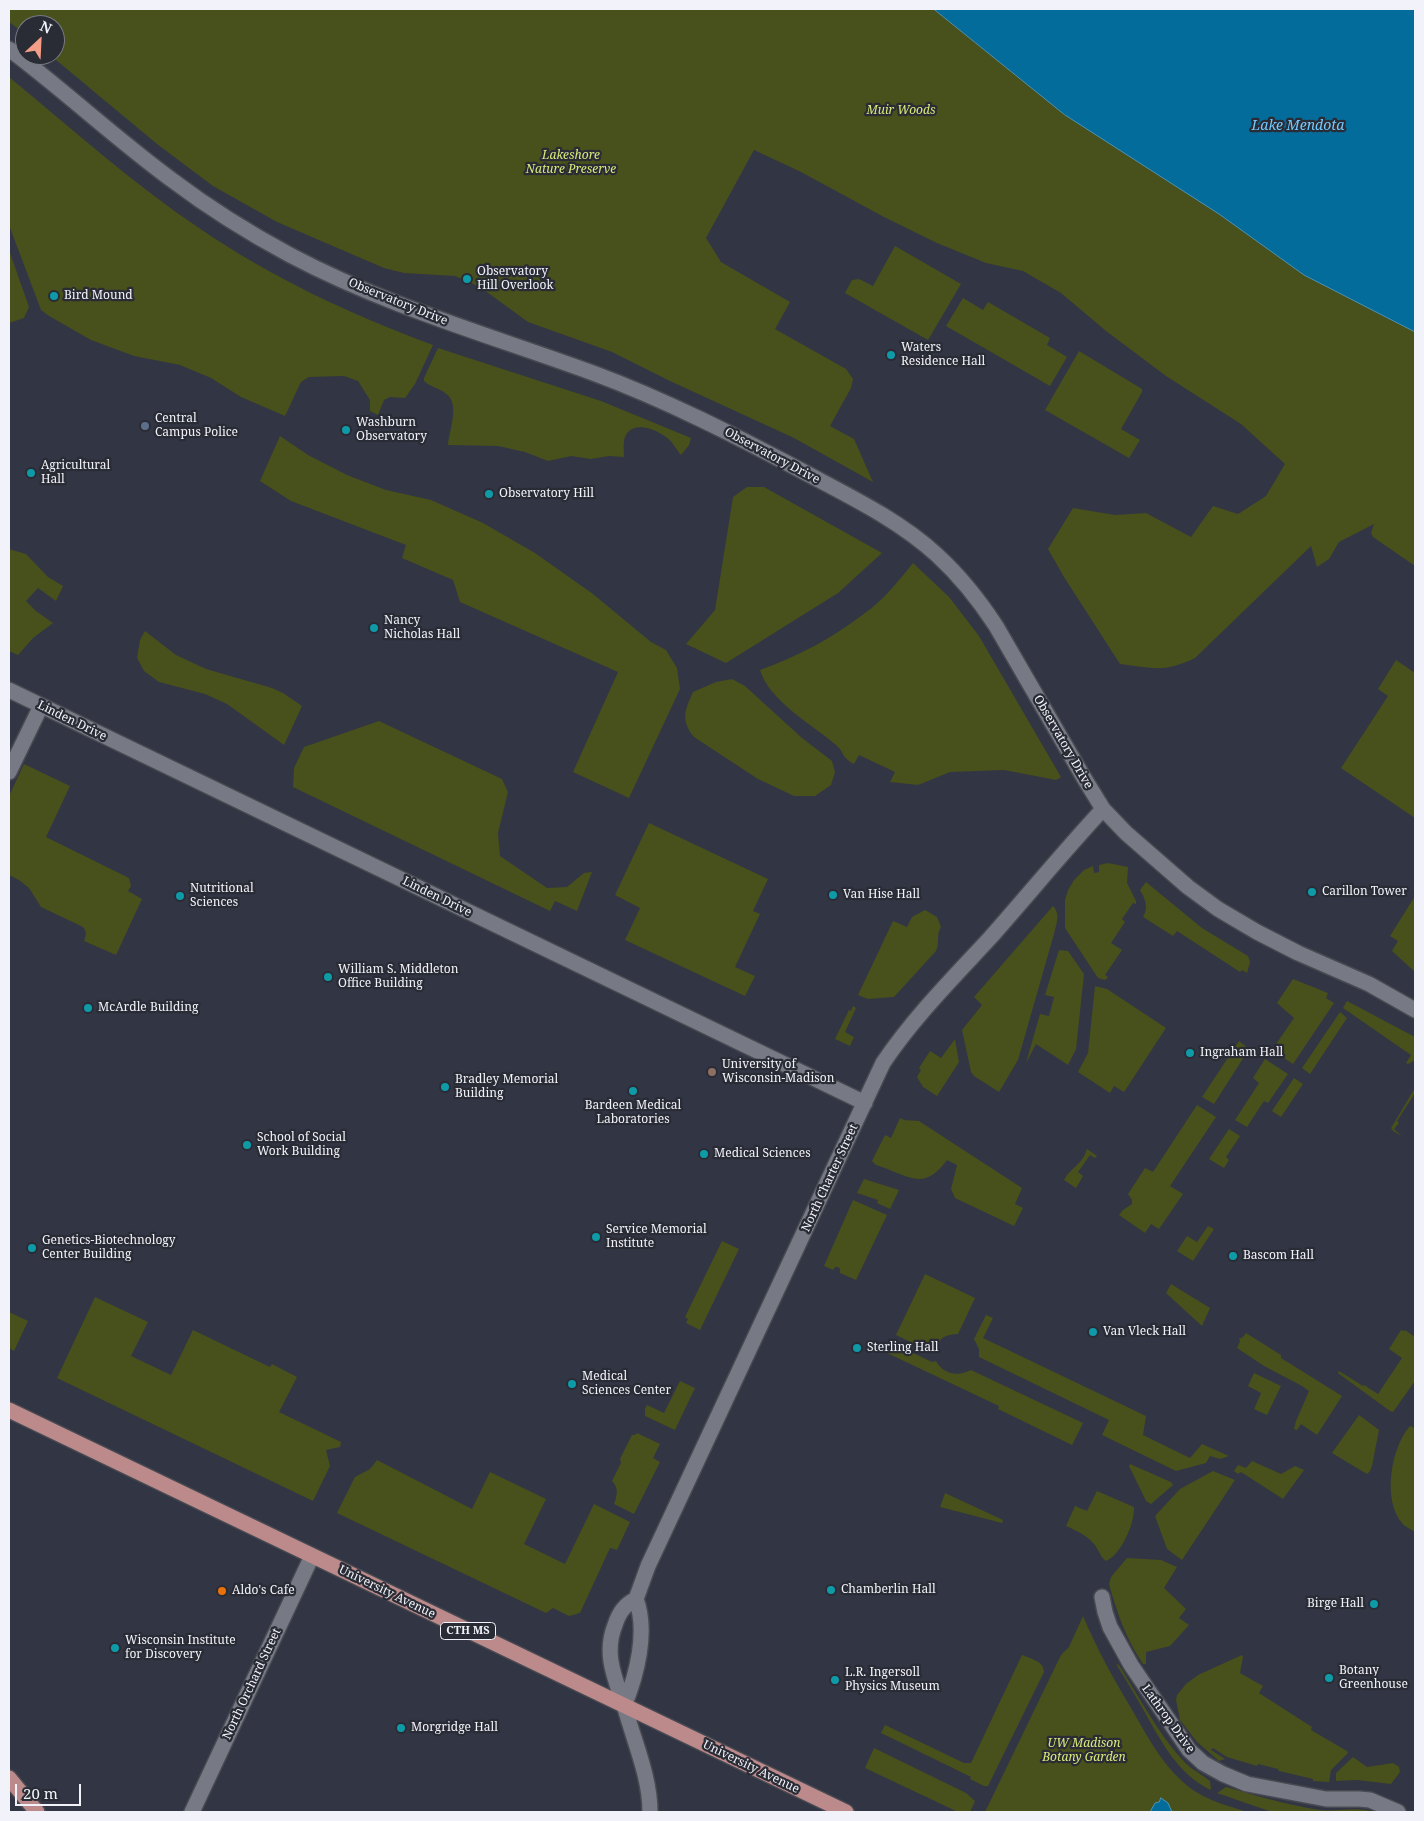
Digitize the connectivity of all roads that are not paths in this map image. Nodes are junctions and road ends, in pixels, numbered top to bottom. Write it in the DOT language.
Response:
graph roads {
  1 [pos="9,49"];
  2 [pos="9,690"];
  3 [pos="41,706"];
  4 [pos="9,772"];
  5 [pos="1103,809"];
  6 [pos="1415,1010"];
  7 [pos="865,1103"];
  8 [pos="9,1410"];
  9 [pos="312,1556"];
  10 [pos="1102,1597"];
  11 [pos="636,1599"];
  12 [pos="624,1706"];
  13 [pos="9,1778"];
  14 [pos="37,1812"];
  15 [pos="192,1812"];
  16 [pos="650,1812"];
  17 [pos="846,1812"];
  18 [pos="1398,1812"];
  1 -- 5 [label="street, Observatory Drive"];
  2 -- 3 [label="street, Linden Drive"];
  3 -- 4 [label="street"];
  3 -- 7 [label="street, Linden Drive"];
  5 -- 6 [label="street, Observatory Drive"];
  5 -- 7 [label="street, North Charter Street"];
  7 -- 11 [label="street, North Charter Street"];
  8 -- 9 [label="main road, University Avenue / CTH MS"];
  9 -- 12 [label="main road, University Avenue / CTH MS"];
  9 -- 15 [label="street, North Orchard Street"];
  10 -- 18 [label="street, Lathrop Drive"];
  11 -- 12 [label="street"];
  11 -- 12 [label="street, North Charter Street"];
  12 -- 16 [label="street, North Charter Street"];
  12 -- 17 [label="main road, University Avenue / CTH MS"];
  13 -- 14 [label="main road"];
}
